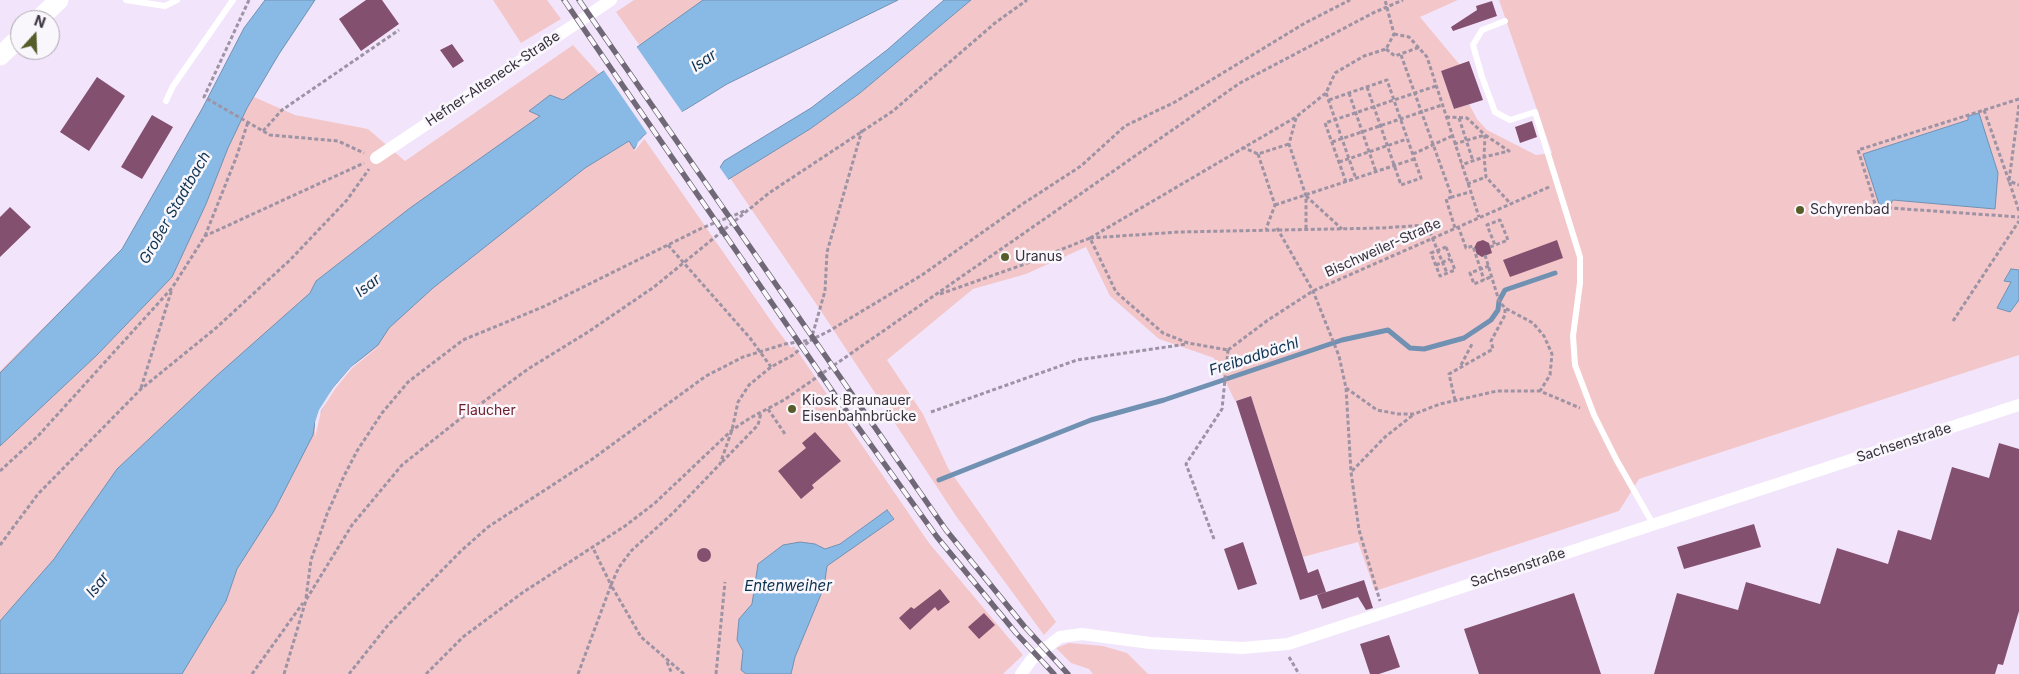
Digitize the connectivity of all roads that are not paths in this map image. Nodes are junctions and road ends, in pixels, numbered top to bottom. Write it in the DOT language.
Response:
graph roads {
  1 [pos="59,0"];
  2 [pos="126,0"];
  3 [pos="177,0"];
  4 [pos="233,0"];
  5 [pos="610,0"];
  6 [pos="48,10"];
  7 [pos="1505,21"];
  8 [pos="10,46"];
  9 [pos="0,56"];
  10 [pos="166,101"];
  11 [pos="376,158"];
  12 [pos="2019,405"];
  13 [pos="1653,524"];
  14 [pos="1021,674"];
  1 -- 6 [label="main road"];
  2 -- 3 [label="lane"];
  4 -- 10 [label="lane"];
  5 -- 11 [label="street, Hefner-Alteneck-Straße"];
  7 -- 13 [label="lane"];
  8 -- 9 [label="main road"];
  12 -- 13 [label="street, Sachsenstraße"];
  13 -- 14 [label="street, Sachsenstraße"];
}
